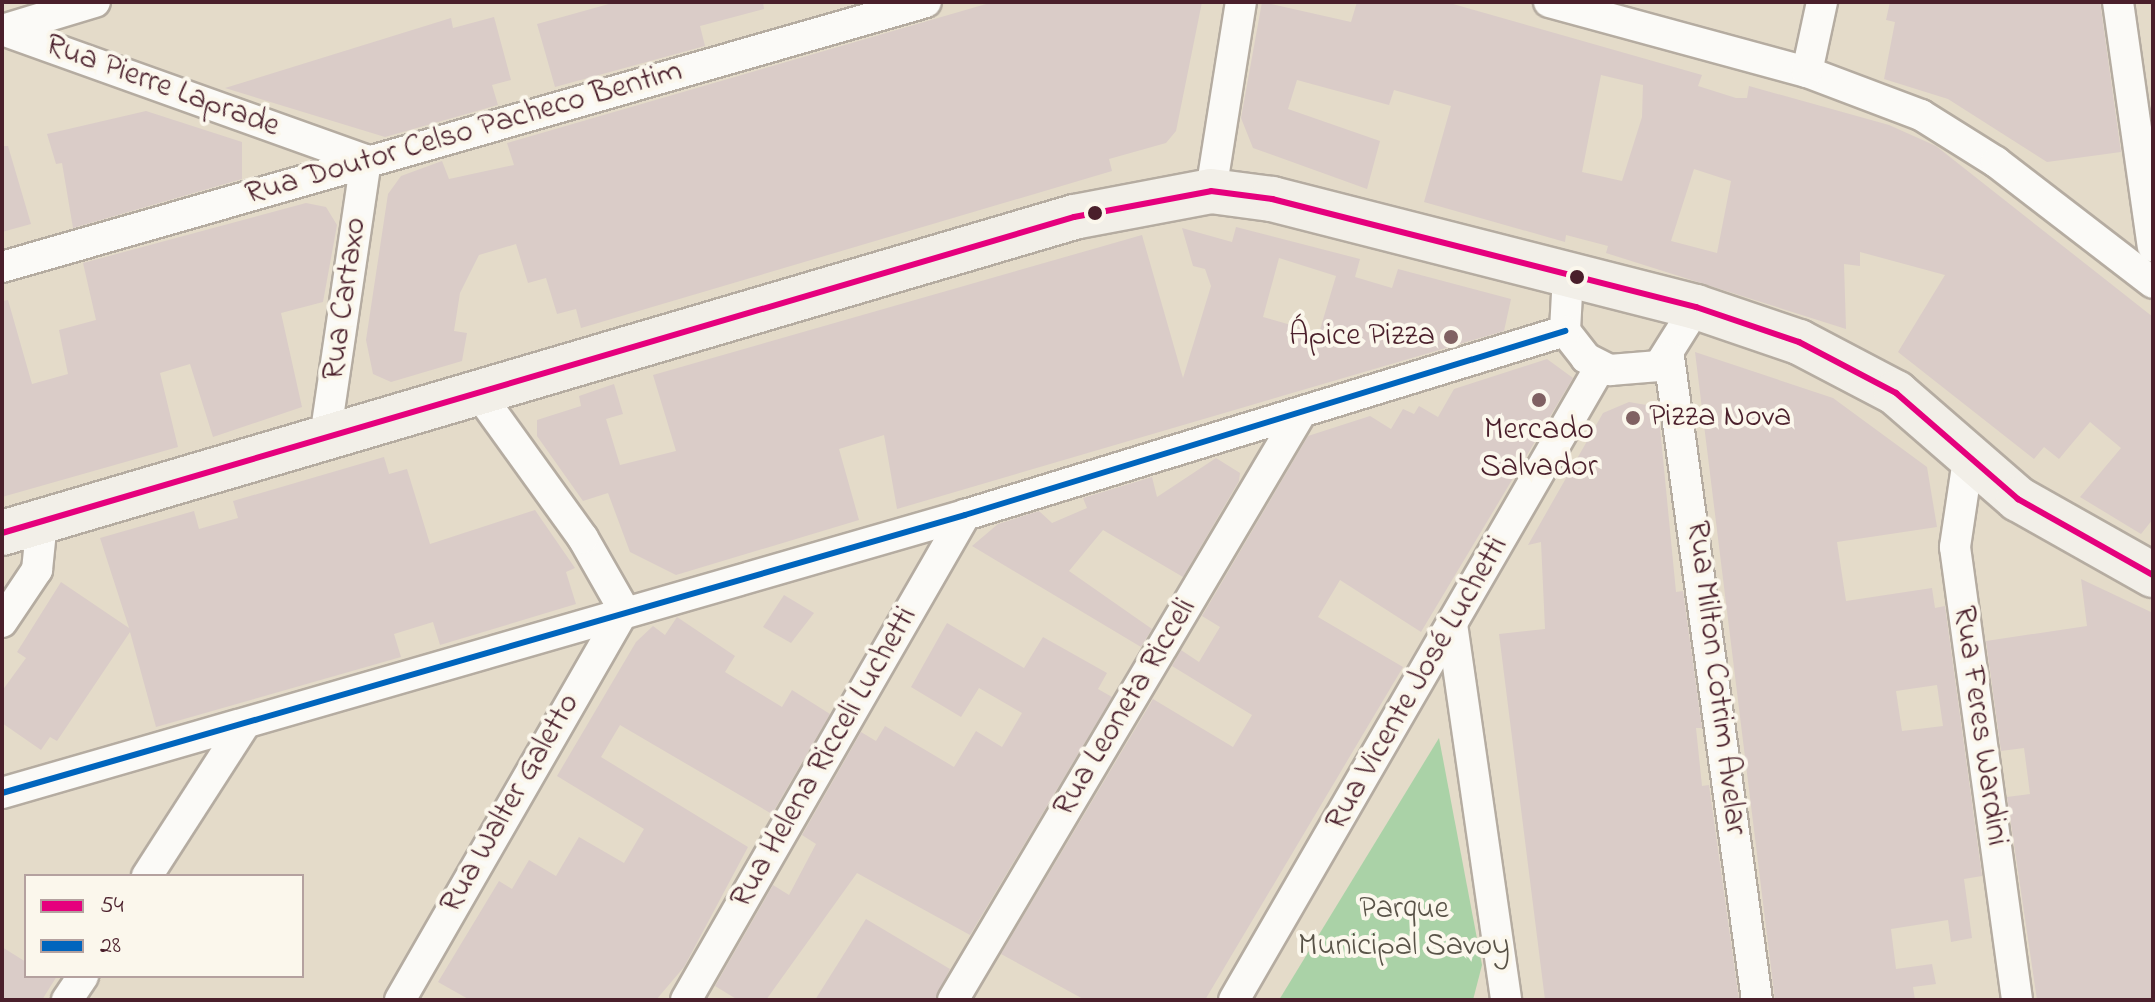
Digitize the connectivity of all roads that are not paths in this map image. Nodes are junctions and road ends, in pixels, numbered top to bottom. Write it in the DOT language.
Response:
graph roads {
  1 [pos="95,2"];
  2 [pos="926,2"];
  3 [pos="1241,2"];
  4 [pos="1549,2"];
  5 [pos="1822,2"];
  6 [pos="2118,2"];
  7 [pos="2,30"];
  8 [pos="1807,72"];
  9 [pos="366,160"];
  10 [pos="1211,191"];
  11 [pos="2153,247"];
  12 [pos="2,267"];
  13 [pos="1568,275"];
  14 [pos="2153,283"];
  15 [pos="1696,307"];
  16 [pos="1565,331"];
  17 [pos="1669,357"];
  18 [pos="1600,367"];
  19 [pos="479,394"];
  20 [pos="1299,416"];
  21 [pos="325,439"];
  22 [pos="1969,453"];
  23 [pos="965,515"];
  24 [pos="22,528"];
  25 [pos="2153,575"];
  26 [pos="624,610"];
  27 [pos="2,622"];
  28 [pos="1452,624"];
  29 [pos="245,724"];
  30 [pos="2,793"];
  31 [pos="148,874"];
  32 [pos="82,978"];
  33 [pos="67,1000"];
  34 [pos="400,1000"];
  35 [pos="686,1000"];
  36 [pos="953,1000"];
  37 [pos="1234,1000"];
  38 [pos="1506,1000"];
  39 [pos="1757,1000"];
  40 [pos="2017,1000"];
  1 -- 7 [label="street"];
  2 -- 9 [label="street, Rua Doutor Celso Pacheco Bentim"];
  3 -- 10 [label="street"];
  4 -- 8 [label="street"];
  5 -- 8 [label="street"];
  6 -- 11 [label="street"];
  7 -- 9 [label="street, Rua Pierre Laprade"];
  8 -- 14 [label="street"];
  9 -- 12 [label="street, Rua Doutor Celso Pacheco Bentim"];
  9 -- 21 [label="street, Rua Cartaxo"];
  10 -- 13 [label="street"];
  10 -- 19 [label="street"];
  13 -- 15 [label="street"];
  13 -- 16 [label="street"];
  15 -- 17 [label="street"];
  15 -- 22 [label="street"];
  16 -- 18 [label="street"];
  16 -- 20 [label="street"];
  17 -- 18 [label="street"];
  17 -- 39 [label="street, Rua Milton Cotrim Avelar"];
  18 -- 28 [label="street, Rua Vicente José Luchetti"];
  19 -- 21 [label="street"];
  19 -- 26 [label="street"];
  20 -- 23 [label="street"];
  20 -- 36 [label="street, Rua Leoneta Ricceli"];
  21 -- 24 [label="street"];
  22 -- 25 [label="street"];
  22 -- 40 [label="street, Rua Feres Wardini"];
  23 -- 26 [label="street"];
  23 -- 35 [label="street, Rua Helena Ricceli Luchetti"];
  24 -- 27 [label="street"];
  26 -- 29 [label="street"];
  26 -- 34 [label="street, Rua Walter Galetto"];
  28 -- 37 [label="street, Rua Vicente José Luchetti"];
  28 -- 38 [label="street"];
  29 -- 30 [label="street"];
  29 -- 31 [label="street"];
  32 -- 33 [label="street"];
}
